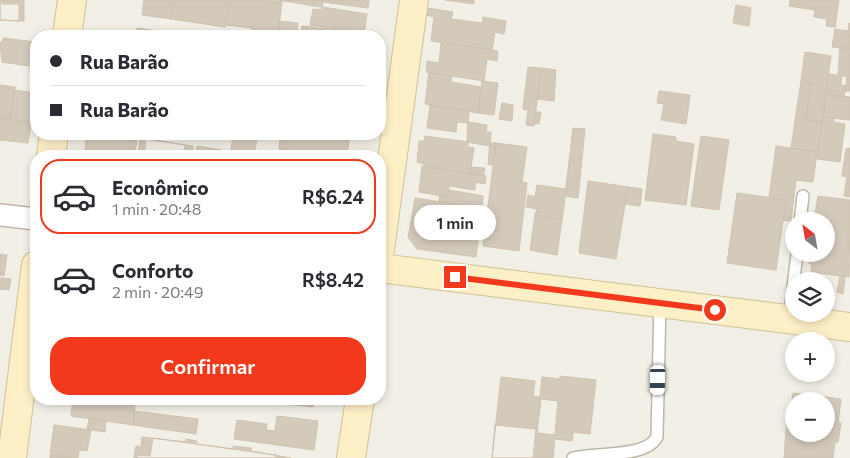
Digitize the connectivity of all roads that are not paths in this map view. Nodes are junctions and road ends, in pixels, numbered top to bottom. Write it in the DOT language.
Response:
graph roads {
  1 [pos="72,0"];
  2 [pos="414,0"];
  3 [pos="68,30"];
  4 [pos="803,196"];
  5 [pos="386,205"];
  6 [pos="801,212"];
  7 [pos="0,216"];
  8 [pos="30,218"];
  9 [pos="386,269"];
  10 [pos="660,303"];
  11 [pos="30,313"];
  12 [pos="785,319"];
  13 [pos="812,322"];
  14 [pos="850,327"];
  15 [pos="359,405"];
  16 [pos="12,458"];
  17 [pos="352,458"];
  18 [pos="573,458"];
  1 -- 3 [label="street"];
  2 -- 5 [label="street"];
  4 -- 6 [label="lane"];
  7 -- 8 [label="street"];
  9 -- 10 [label="street"];
  10 -- 12 [label="street"];
  10 -- 18 [label="lane"];
  11 -- 16 [label="street"];
  13 -- 14 [label="street"];
  15 -- 17 [label="street"];
}
